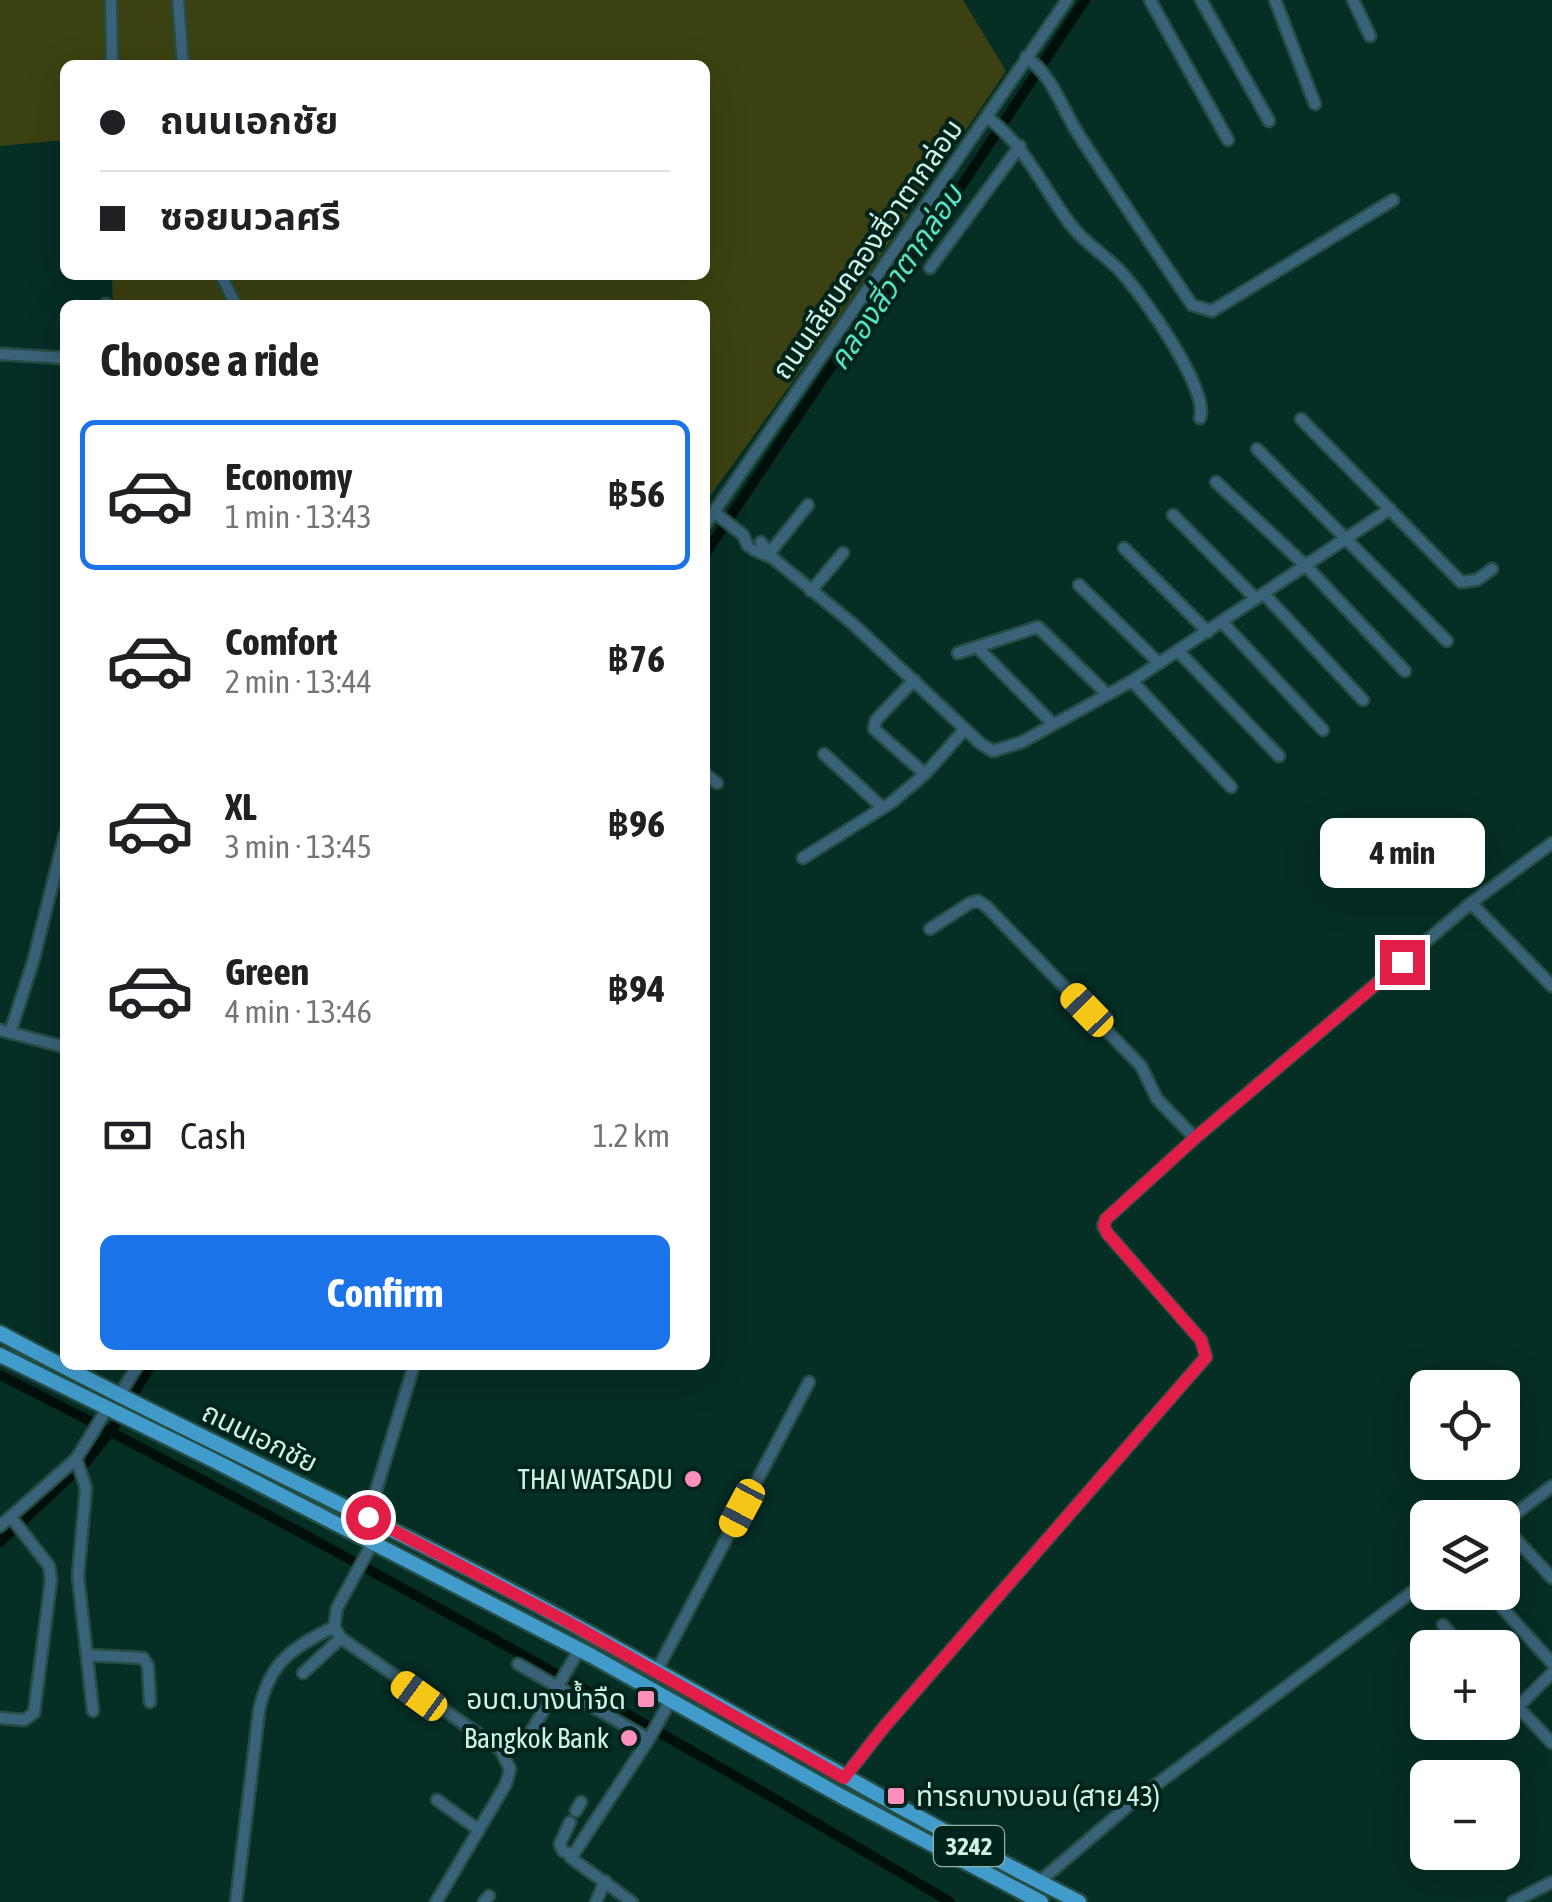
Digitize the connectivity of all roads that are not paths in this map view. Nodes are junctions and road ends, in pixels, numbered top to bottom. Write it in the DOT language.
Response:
graph roads {
  1 [pos="111,0"];
  2 [pos="178,0"];
  3 [pos="1050,0"];
  4 [pos="1150,0"];
  5 [pos="1201,0"];
  6 [pos="1275,0"];
  7 [pos="1353,0"];
  8 [pos="1064,4"];
  9 [pos="1370,36"];
  10 [pos="112,60"];
  11 [pos="182,60"];
  12 [pos="1031,60"];
  13 [pos="1315,104"];
  14 [pos="992,120"];
  15 [pos="1270,122"];
  16 [pos="1228,140"];
  17 [pos="1020,146"];
  18 [pos="1393,200"];
  19 [pos="930,268"];
  20 [pos="0,354"];
  21 [pos="60,358"];
  22 [pos="1200,418"];
  23 [pos="1301,419"];
  24 [pos="1257,449"];
  25 [pos="1216,482"];
  26 [pos="808,505"];
  27 [pos="1390,510"];
  28 [pos="712,511"];
  29 [pos="1173,515"];
  30 [pos="1348,538"];
  31 [pos="1124,548"];
  32 [pos="843,552"];
  33 [pos="770,556"];
  34 [pos="1306,566"];
  35 [pos="1492,570"];
  36 [pos="1079,585"];
  37 [pos="811,591"];
  38 [pos="1260,596"];
  39 [pos="1222,622"];
  40 [pos="1208,632"];
  41 [pos="1447,641"];
  42 [pos="977,647"];
  43 [pos="1178,651"];
  44 [pos="958,653"];
  45 [pos="1159,663"];
  46 [pos="1405,671"];
  47 [pos="914,680"];
  48 [pos="1132,681"];
  49 [pos="1107,694"];
  50 [pos="1363,700"];
  51 [pos="1054,724"];
  52 [pos="965,729"];
  53 [pos="1323,730"];
  54 [pos="824,754"];
  55 [pos="1279,756"];
  56 [pos="925,774"];
  57 [pos="710,778"];
  58 [pos="716,783"];
  59 [pos="1231,787"];
  60 [pos="883,808"];
  61 [pos="1552,843"];
  62 [pos="60,855"];
  63 [pos="803,858"];
  64 [pos="1471,903"];
  65 [pos="930,930"];
  66 [pos="1552,986"];
  67 [pos="5,1032"];
  68 [pos="60,1046"];
  69 [pos="1195,1138"];
  70 [pos="0,1333"];
  71 [pos="0,1356"];
  72 [pos="135,1370"];
  73 [pos="412,1370"];
  74 [pos="809,1382"];
  75 [pos="114,1407"];
  76 [pos="145,1418"];
  77 [pos="78,1462"];
  78 [pos="1552,1486"];
  79 [pos="1520,1510"];
  80 [pos="368,1517"];
  81 [pos="13,1518"];
  82 [pos="0,1526"];
  83 [pos="1520,1543"];
  84 [pos="371,1546"];
  85 [pos="1552,1578"];
  86 [pos="1410,1594"];
  87 [pos="546,1610"];
  88 [pos="1504,1610"];
  89 [pos="1443,1625"];
  90 [pos="334,1627"];
  91 [pos="536,1628"];
  92 [pos="1448,1630"];
  93 [pos="341,1638"];
  94 [pos="579,1650"];
  95 [pos="86,1655"];
  96 [pos="1552,1663"];
  97 [pos="518,1664"];
  98 [pos="656,1672"];
  99 [pos="303,1673"];
  100 [pos="1552,1673"];
  101 [pos="560,1684"];
  102 [pos="670,1700"];
  103 [pos="150,1702"];
  104 [pos="1520,1705"];
  105 [pos="1520,1709"];
  106 [pos="94,1711"];
  107 [pos="0,1718"];
  108 [pos="650,1737"];
  109 [pos="525,1742"];
  110 [pos="1552,1744"];
  111 [pos="844,1778"];
  112 [pos="437,1800"];
  113 [pos="576,1812"];
  114 [pos="479,1830"];
  115 [pos="573,1855"];
  116 [pos="605,1882"];
  117 [pos="1039,1882"];
  118 [pos="1552,1882"];
  119 [pos="438,1898"];
  120 [pos="236,1902"];
  121 [pos="452,1902"];
  122 [pos="596,1902"];
  123 [pos="632,1902"];
  124 [pos="1041,1902"];
  125 [pos="1078,1902"];
  126 [pos="1513,1902"];
  1 -- 10 [label="street"];
  2 -- 11 [label="street"];
  3 -- 8 [label="street"];
  4 -- 16 [label="street"];
  5 -- 15 [label="street"];
  6 -- 13 [label="street"];
  7 -- 9 [label="street"];
  8 -- 12 [label="street, ถนนเลียบคลองสี่วาตากล่อม"];
  12 -- 14 [label="street, ถนนเลียบคลองสี่วาตากล่อม"];
  12 -- 18 [label="street"];
  14 -- 17 [label="street"];
  14 -- 28 [label="street, ถนนเลียบคลองสี่วาตากล่อม"];
  17 -- 19 [label="street"];
  17 -- 22 [label="street"];
  20 -- 21 [label="street"];
  23 -- 27 [label="street"];
  24 -- 30 [label="street"];
  25 -- 34 [label="street"];
  26 -- 33 [label="street"];
  27 -- 30 [label="street"];
  27 -- 35 [label="street"];
  28 -- 33 [label="street"];
  29 -- 38 [label="street"];
  30 -- 34 [label="street"];
  30 -- 41 [label="street"];
  31 -- 40 [label="street"];
  32 -- 37 [label="street"];
  33 -- 37 [label="street"];
  34 -- 38 [label="street"];
  34 -- 46 [label="street"];
  36 -- 45 [label="street"];
  37 -- 47 [label="street"];
  38 -- 39 [label="street"];
  38 -- 50 [label="street"];
  39 -- 40 [label="street"];
  39 -- 53 [label="street"];
  40 -- 43 [label="street"];
  42 -- 44 [label="street"];
  42 -- 49 [label="street"];
  42 -- 51 [label="street"];
  43 -- 45 [label="street"];
  43 -- 55 [label="street"];
  45 -- 48 [label="street"];
  47 -- 52 [label="street"];
  47 -- 56 [label="street"];
  48 -- 49 [label="street"];
  48 -- 59 [label="street"];
  49 -- 51 [label="street"];
  51 -- 52 [label="street"];
  52 -- 56 [label="street"];
  54 -- 60 [label="street"];
  56 -- 60 [label="street"];
  57 -- 58 [label="street"];
  60 -- 63 [label="street"];
  61 -- 64 [label="street"];
  62 -- 67 [label="street"];
  64 -- 66 [label="street"];
  64 -- 69 [label="street"];
  65 -- 69 [label="street"];
  67 -- 68 [label="street"];
  69 -- 111 [label="street"];
  70 -- 75 [label="main road, ถนนเอกชัย / 3242"];
  71 -- 75 [label="main road, ถนนเอกชัย / 3242"];
  72 -- 75 [label="street"];
  73 -- 80 [label="street"];
  74 -- 98 [label="street"];
  75 -- 76 [label="main road, ถนนเอกชัย / 3242"];
  75 -- 77 [label="street"];
  76 -- 80 [label="main road, ถนนเอกชัย / 3242"];
  76 -- 84 [label="main road, ถนนเอกชัย / 3242"];
  77 -- 81 [label="street"];
  77 -- 95 [label="street"];
  78 -- 79 [label="street"];
  80 -- 87 [label="main road, ถนนเอกชัย / 3242"];
  81 -- 82 [label="street"];
  81 -- 107 [label="street"];
  83 -- 85 [label="street"];
  84 -- 90 [label="street"];
  84 -- 91 [label="main road, ถนนเอกชัย / 3242"];
  86 -- 117 [label="street"];
  87 -- 91 [label="main road"];
  87 -- 98 [label="main road, ถนนเอกชัย / 3242"];
  88 -- 96 [label="street"];
  89 -- 92 [label="street"];
  90 -- 93 [label="street"];
  90 -- 120 [label="street"];
  91 -- 94 [label="main road, ถนนเอกชัย / 3242"];
  93 -- 99 [label="street"];
  93 -- 114 [label="street"];
  94 -- 101 [label="street"];
  94 -- 102 [label="main road, ถนนเอกชัย / 3242"];
  95 -- 103 [label="street"];
  95 -- 106 [label="street"];
  97 -- 101 [label="street"];
  98 -- 111 [label="main road, ถนนเอกชัย / 3242"];
  100 -- 104 [label="street"];
  101 -- 108 [label="street"];
  101 -- 109 [label="street"];
  102 -- 108 [label="street"];
  102 -- 124 [label="main road, ถนนเอกชัย / 3242"];
  105 -- 110 [label="street"];
  108 -- 115 [label="street"];
  111 -- 117 [label="main road, ถนนเอกชัย / 3242"];
  112 -- 114 [label="street"];
  113 -- 115 [label="street"];
  114 -- 119 [label="street"];
  115 -- 116 [label="street"];
  116 -- 122 [label="street"];
  116 -- 123 [label="street"];
  117 -- 125 [label="main road, ถนนเอกชัย / 3242"];
  118 -- 126 [label="street"];
  119 -- 121 [label="street"];
}
